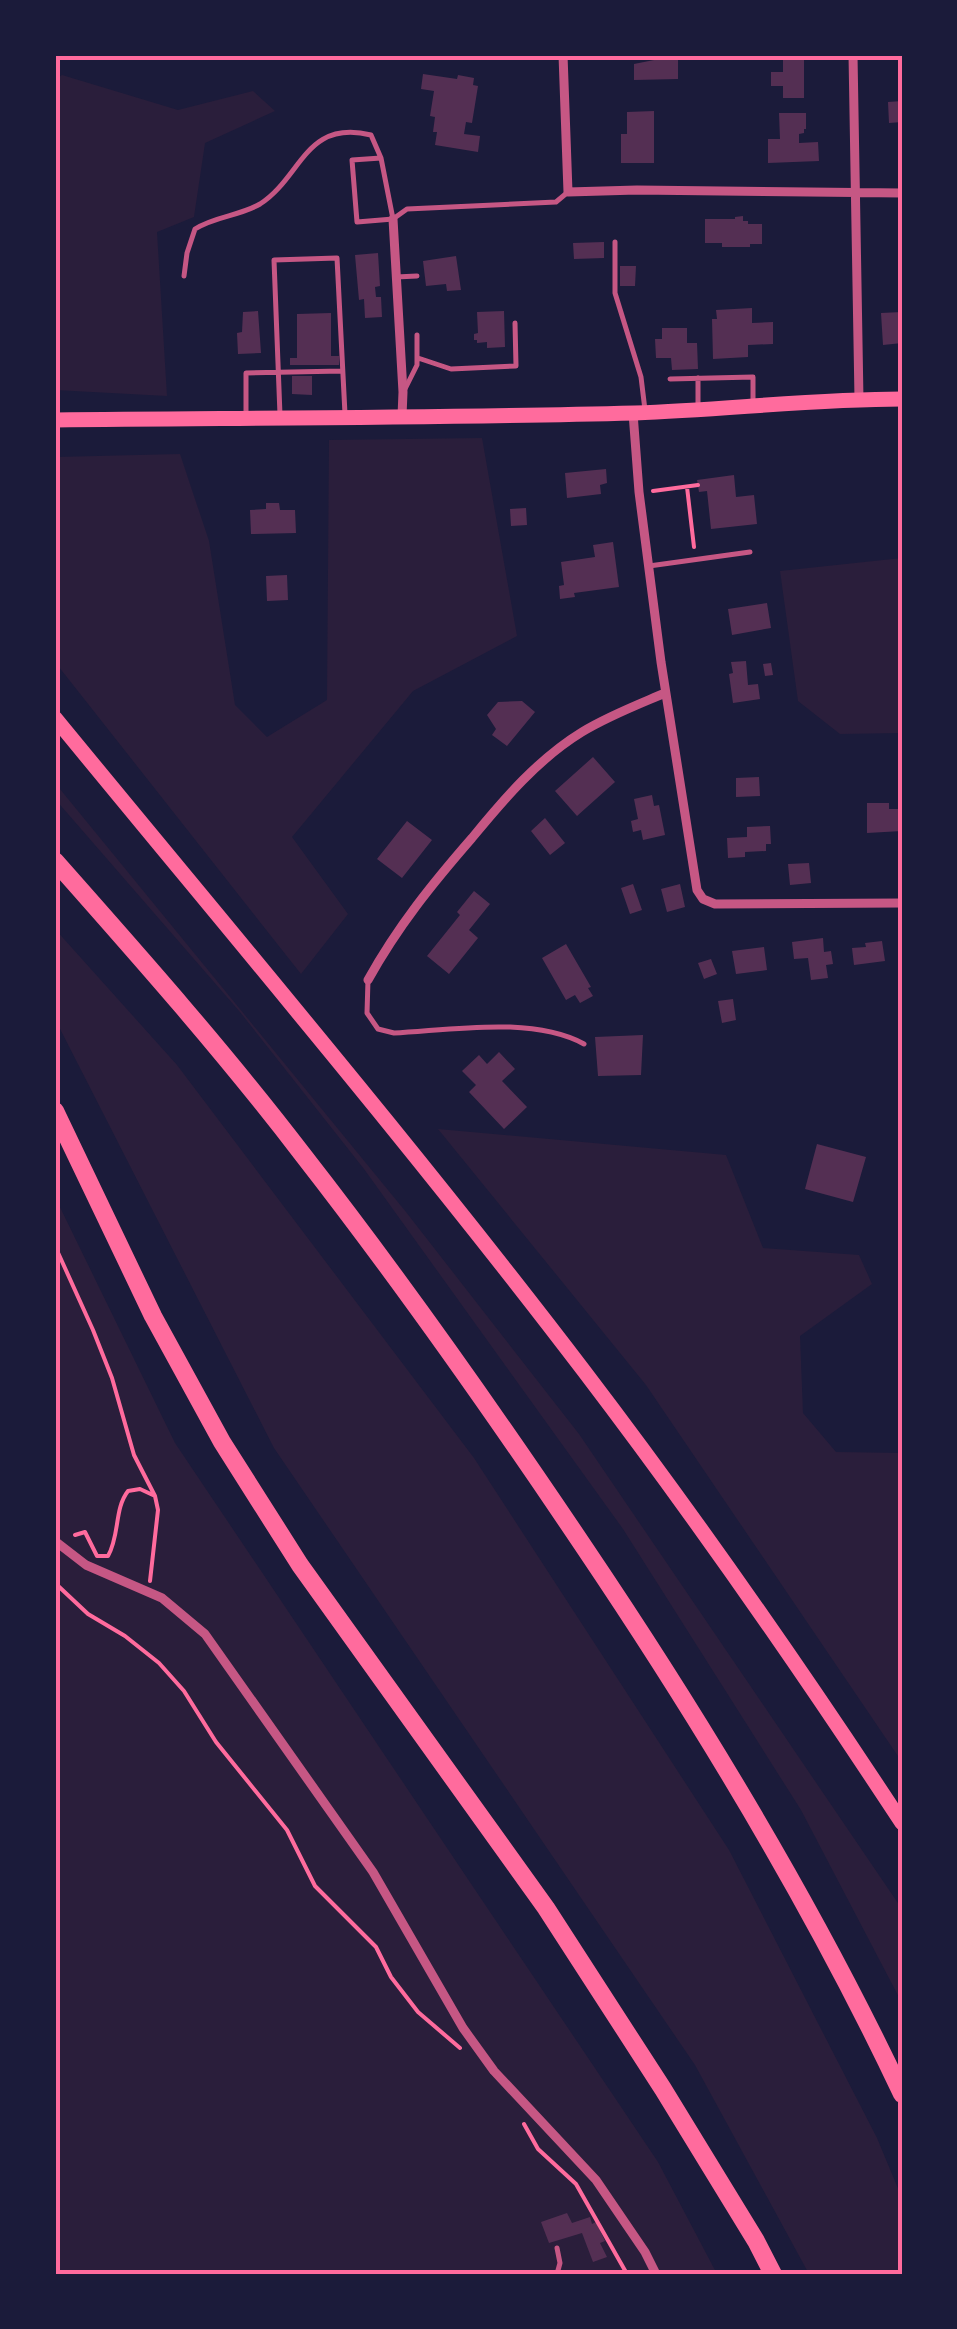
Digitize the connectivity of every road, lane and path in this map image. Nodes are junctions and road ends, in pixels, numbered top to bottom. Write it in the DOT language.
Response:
graph roads {
  1 [pos="563,55"];
  2 [pos="853,55"];
  3 [pos="381,158"];
  4 [pos="568,192"];
  5 [pos="855,193"];
  6 [pos="902,194"];
  7 [pos="393,219"];
  8 [pos="615,242"];
  9 [pos="184,276"];
  10 [pos="417,276"];
  11 [pos="396,277"];
  12 [pos="515,323"];
  13 [pos="417,335"];
  14 [pos="418,358"];
  15 [pos="342,371"];
  16 [pos="278,372"];
  17 [pos="670,378"];
  18 [pos="698,378"];
  19 [pos="402,392"];
  20 [pos="859,399"];
  21 [pos="902,400"];
  22 [pos="753,406"];
  23 [pos="698,409"];
  24 [pos="639,412"];
  25 [pos="402,416"];
  26 [pos="345,417"];
  27 [pos="246,418"];
  28 [pos="280,418"];
  29 [pos="55,420"];
  30 [pos="698,485"];
  31 [pos="687,487"];
  32 [pos="640,492"];
  33 [pos="750,552"];
  34 [pos="696,560"];
  35 [pos="648,566"];
  36 [pos="665,693"];
  37 [pos="55,718"];
  38 [pos="55,861"];
  39 [pos="902,903"];
  40 [pos="368,980"];
  41 [pos="584,1044"];
  42 [pos="55,1111"];
  43 [pos="55,1246"];
  44 [pos="156,1496"];
  45 [pos="75,1535"];
  46 [pos="55,1542"];
  47 [pos="55,1582"];
  48 [pos="147,1592"];
  49 [pos="902,1823"];
  50 [pos="465,2052"];
  51 [pos="902,2094"];
  52 [pos="518,2116"];
  53 [pos="558,2248"];
  54 [pos="556,2274"];
  55 [pos="627,2274"];
  56 [pos="656,2274"];
  57 [pos="774,2274"];
  1 -- 4 [label="street"];
  2 -- 5 [label="street"];
  3 -- 7 [label="lane"];
  3 -- 7 [label="lane"];
  3 -- 9 [label="lane"];
  4 -- 5 [label="street"];
  4 -- 7 [label="lane"];
  5 -- 6 [label="street"];
  5 -- 20 [label="street"];
  7 -- 11 [label="street"];
  8 -- 24 [label="lane"];
  10 -- 11 [label="lane"];
  11 -- 19 [label="street"];
  12 -- 14 [label="lane"];
  13 -- 14 [label="lane"];
  14 -- 19 [label="lane"];
  15 -- 16 [label="lane"];
  15 -- 16 [label="lane"];
  15 -- 26 [label="lane"];
  16 -- 27 [label="lane"];
  16 -- 28 [label="lane"];
  17 -- 18 [label="lane"];
  18 -- 22 [label="lane"];
  18 -- 23 [label="lane"];
  19 -- 25 [label="street"];
  20 -- 21 [label="main road"];
  20 -- 22 [label="main road"];
  22 -- 23 [label="main road"];
  23 -- 24 [label="main road"];
  24 -- 25 [label="main road"];
  24 -- 32 [label="street"];
  25 -- 26 [label="main road"];
  26 -- 28 [label="main road"];
  27 -- 28 [label="main road"];
  27 -- 29 [label="main road"];
  30 -- 31 [label="path"];
  31 -- 32 [label="path"];
  31 -- 34 [label="path"];
  32 -- 35 [label="street"];
  33 -- 34 [label="lane"];
  34 -- 35 [label="lane"];
  35 -- 36 [label="street"];
  36 -- 39 [label="street"];
  36 -- 40 [label="street"];
  37 -- 49 [label="main road"];
  38 -- 51 [label="highway"];
  40 -- 41 [label="lane"];
  42 -- 57 [label="highway"];
  43 -- 44 [label="path"];
  44 -- 45 [label="path"];
  44 -- 48 [label="path"];
  46 -- 48 [label="street"];
  47 -- 50 [label="path"];
  48 -- 56 [label="street"];
  52 -- 55 [label="path"];
  53 -- 54 [label="lane"];
}
